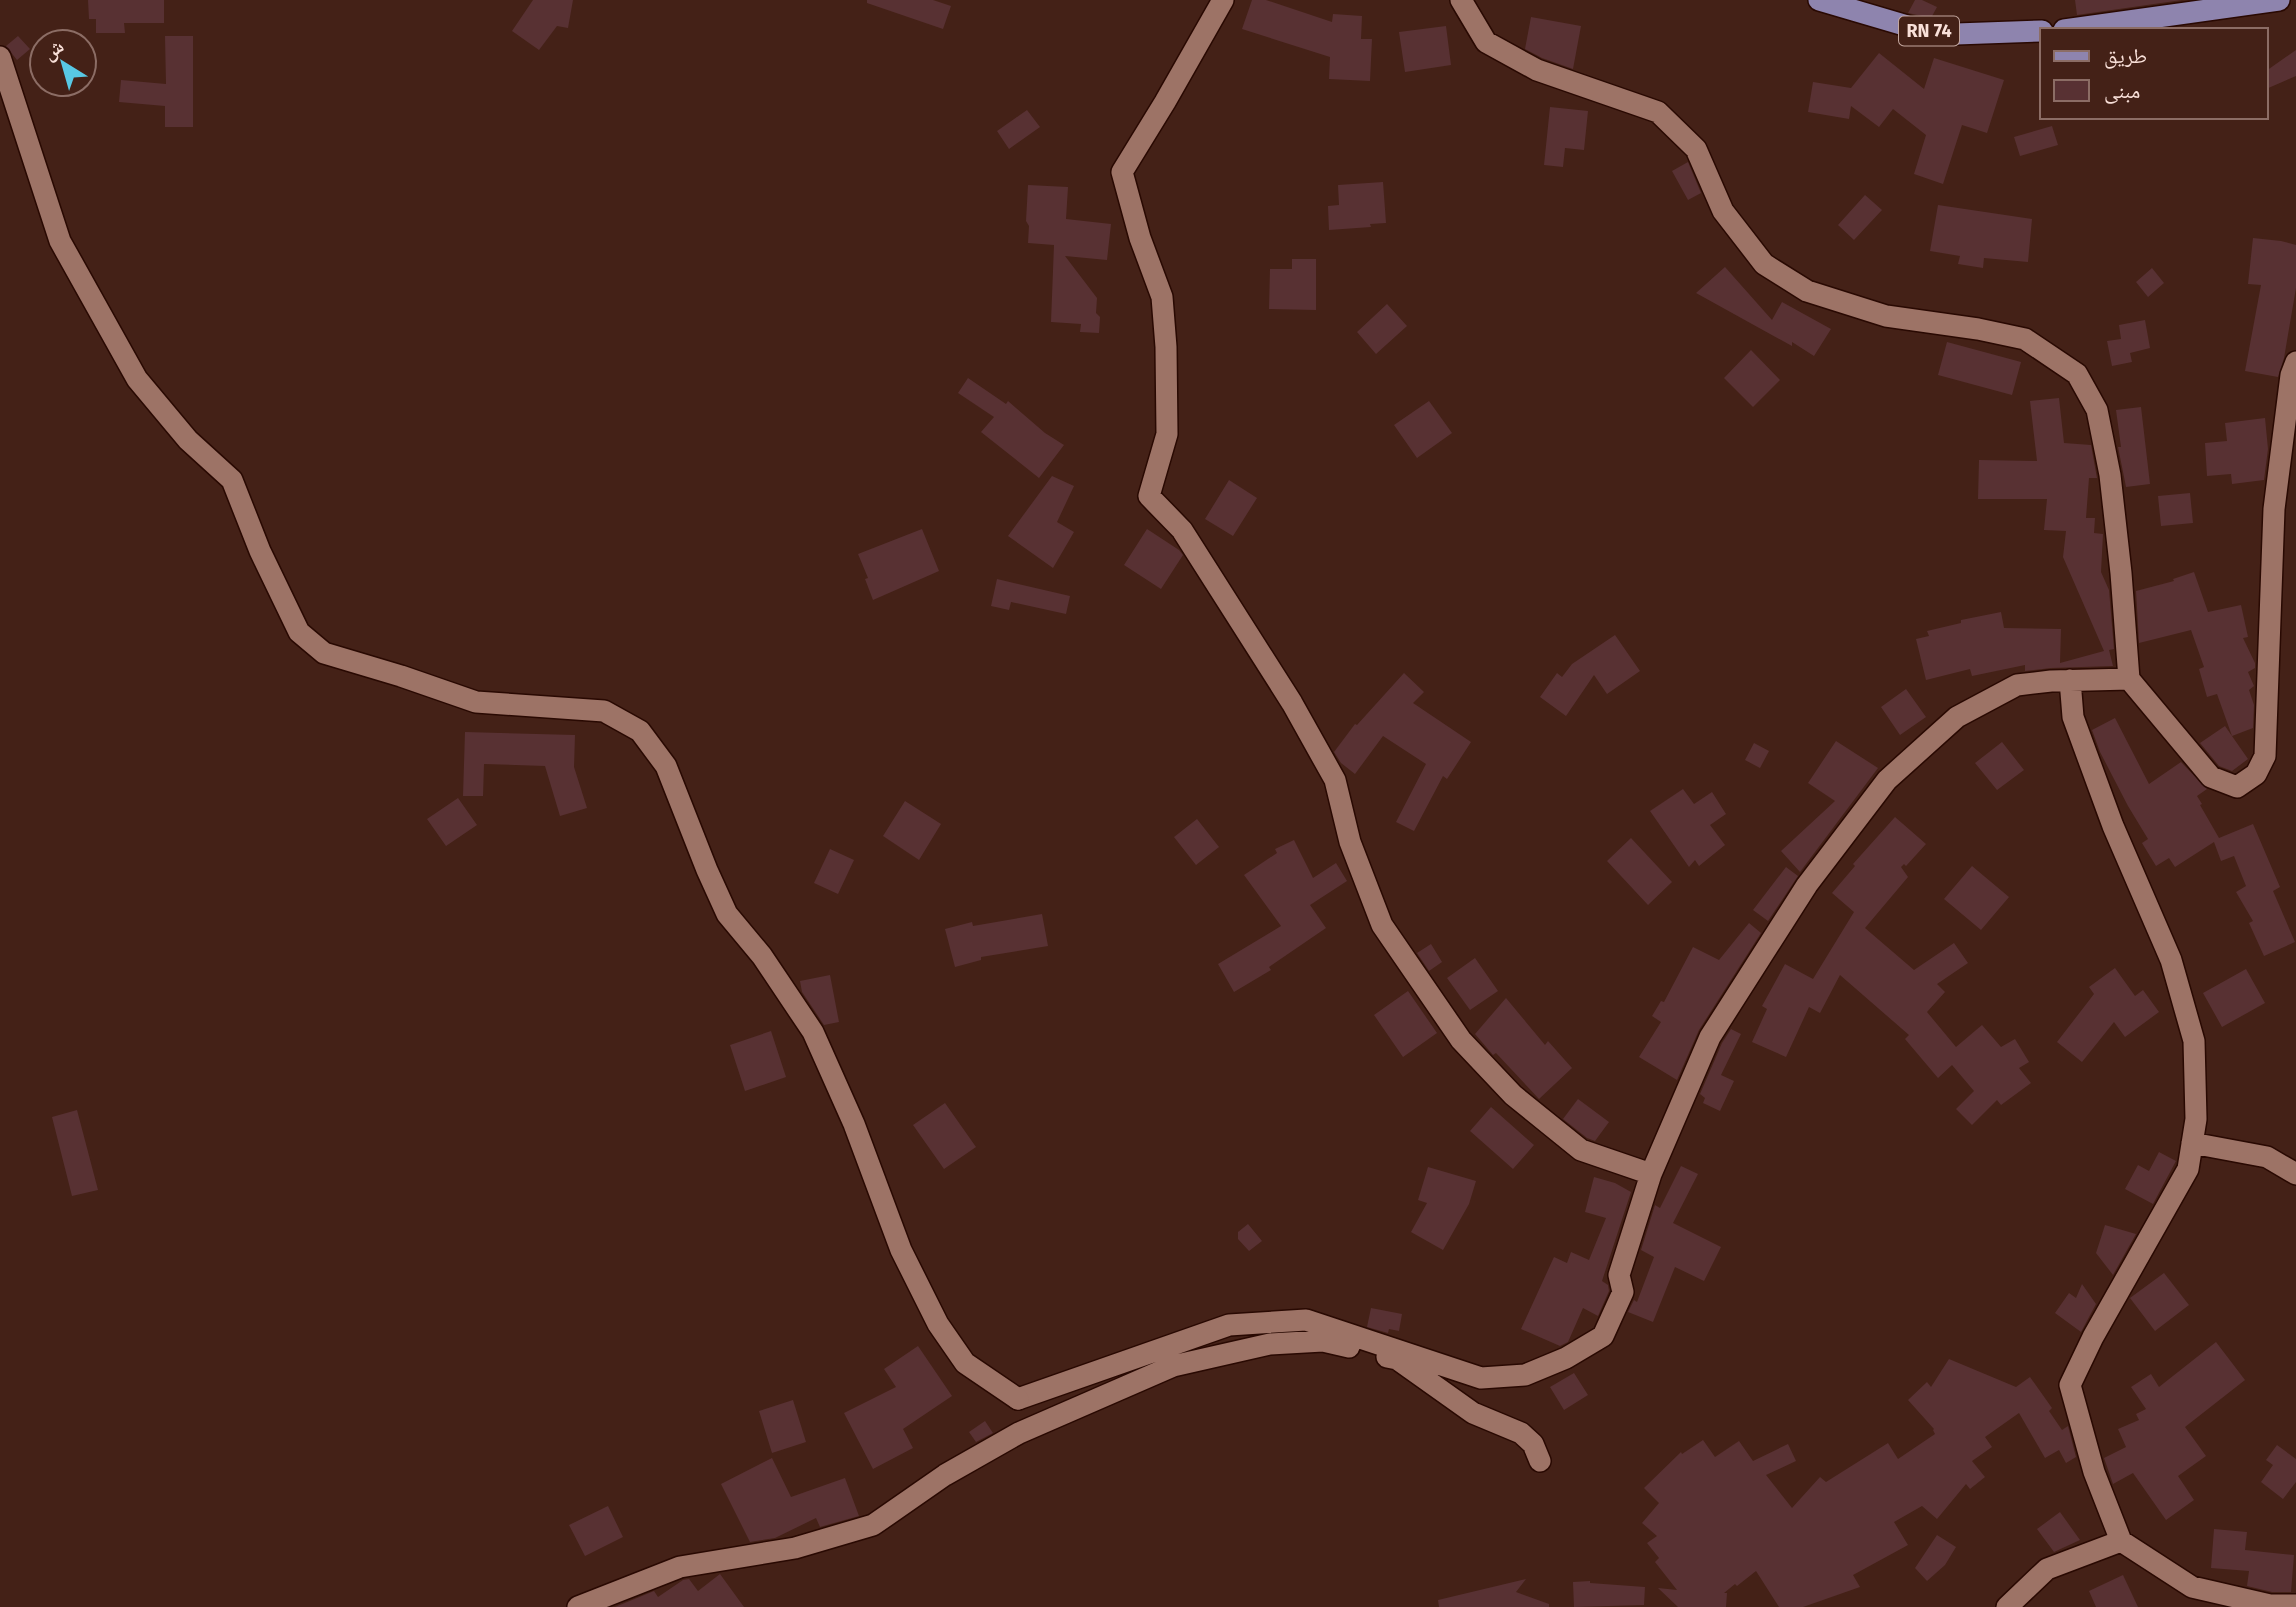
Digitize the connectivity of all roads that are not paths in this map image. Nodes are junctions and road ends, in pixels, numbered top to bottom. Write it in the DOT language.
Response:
graph roads {
  1 [pos="1223,0"];
  2 [pos="1461,0"];
  3 [pos="1819,0"];
  4 [pos="2279,0"];
  5 [pos="2078,28"];
  6 [pos="2040,31"];
  7 [pos="0,57"];
  8 [pos="2296,362"];
  9 [pos="2129,679"];
  10 [pos="2070,680"];
  11 [pos="2192,1143"];
  12 [pos="1651,1174"];
  13 [pos="2296,1174"];
  14 [pos="1540,1461"];
  15 [pos="2121,1541"];
  16 [pos="2296,1605"];
  17 [pos="578,1607"];
  18 [pos="2007,1607"];
  1 -- 12 [label="street"];
  2 -- 9 [label="street"];
  3 -- 6 [label="main road, RN 74"];
  4 -- 5 [label="main road"];
  7 -- 12 [label="street"];
  8 -- 9 [label="street"];
  9 -- 10 [label="street"];
  10 -- 11 [label="street"];
  10 -- 12 [label="street"];
  11 -- 13 [label="street"];
  11 -- 15 [label="street"];
  14 -- 17 [label="street"];
  15 -- 16 [label="street"];
  15 -- 18 [label="street"];
}
